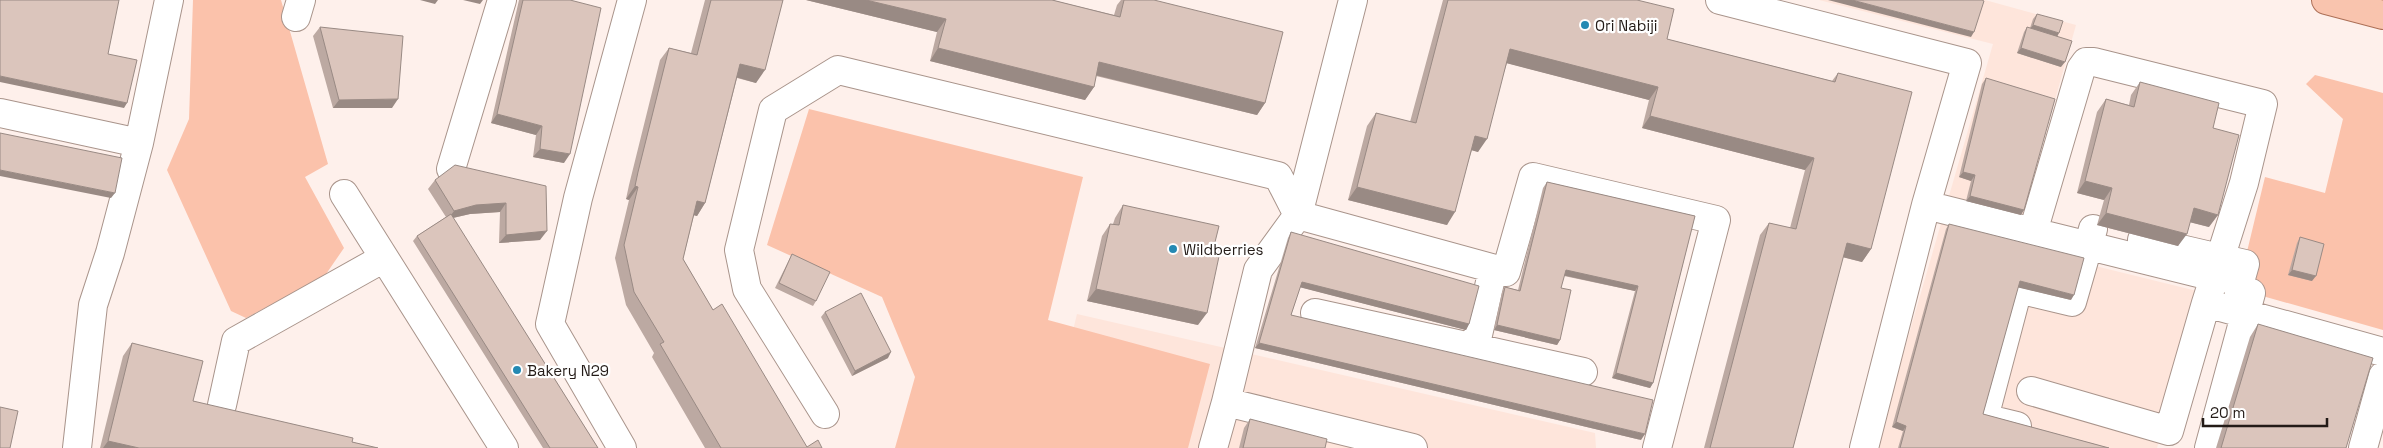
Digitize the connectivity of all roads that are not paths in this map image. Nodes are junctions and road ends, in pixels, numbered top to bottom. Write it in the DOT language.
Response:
graph roads {
  1 [pos="168,0"];
  2 [pos="502,0"];
  3 [pos="632,0"];
  4 [pos="1351,0"];
  5 [pos="1720,0"];
  6 [pos="2326,0"];
  7 [pos="2383,15"];
  8 [pos="0,113"];
  9 [pos="138,143"];
  10 [pos="451,169"];
  11 [pos="344,194"];
  12 [pos="1926,205"];
  13 [pos="1298,216"];
  14 [pos="2033,232"];
  15 [pos="2088,246"];
  16 [pos="384,258"];
  17 [pos="2217,268"];
  18 [pos="1492,269"];
  19 [pos="2206,304"];
  20 [pos="1315,313"];
  21 [pos="2245,314"];
  22 [pos="1475,348"];
  23 [pos="2383,352"];
  24 [pos="1583,372"];
  25 [pos="2383,376"];
  26 [pos="2031,391"];
  27 [pos="1226,402"];
  28 [pos="222,405"];
  29 [pos="825,414"];
  30 [pos="2038,432"];
  31 [pos="77,448"];
  32 [pos="504,448"];
  33 [pos="622,448"];
  34 [pos="1213,448"];
  35 [pos="1413,448"];
  36 [pos="1656,448"];
  37 [pos="1864,448"];
  38 [pos="2209,448"];
  39 [pos="2363,448"];
  1 -- 9 [label="street"];
  2 -- 10 [label="street"];
  3 -- 33 [label="street"];
  4 -- 13 [label="street"];
  5 -- 12 [label="street"];
  6 -- 7 [label="main road"];
  8 -- 9 [label="street"];
  9 -- 31 [label="street"];
  11 -- 16 [label="street"];
  12 -- 14 [label="street"];
  12 -- 37 [label="street"];
  13 -- 18 [label="street"];
  13 -- 27 [label="street"];
  13 -- 29 [label="street"];
  14 -- 15 [label="street"];
  14 -- 17 [label="street"];
  15 -- 17 [label="street"];
  15 -- 30 [label="street"];
  16 -- 28 [label="street"];
  16 -- 32 [label="street"];
  17 -- 19 [label="street"];
  17 -- 21 [label="street"];
  18 -- 22 [label="street"];
  18 -- 36 [label="street"];
  19 -- 21 [label="street"];
  19 -- 26 [label="street"];
  20 -- 22 [label="street"];
  21 -- 23 [label="street"];
  21 -- 38 [label="street"];
  22 -- 24 [label="street"];
  25 -- 39 [label="street"];
  27 -- 34 [label="street"];
  27 -- 35 [label="street"];
}
